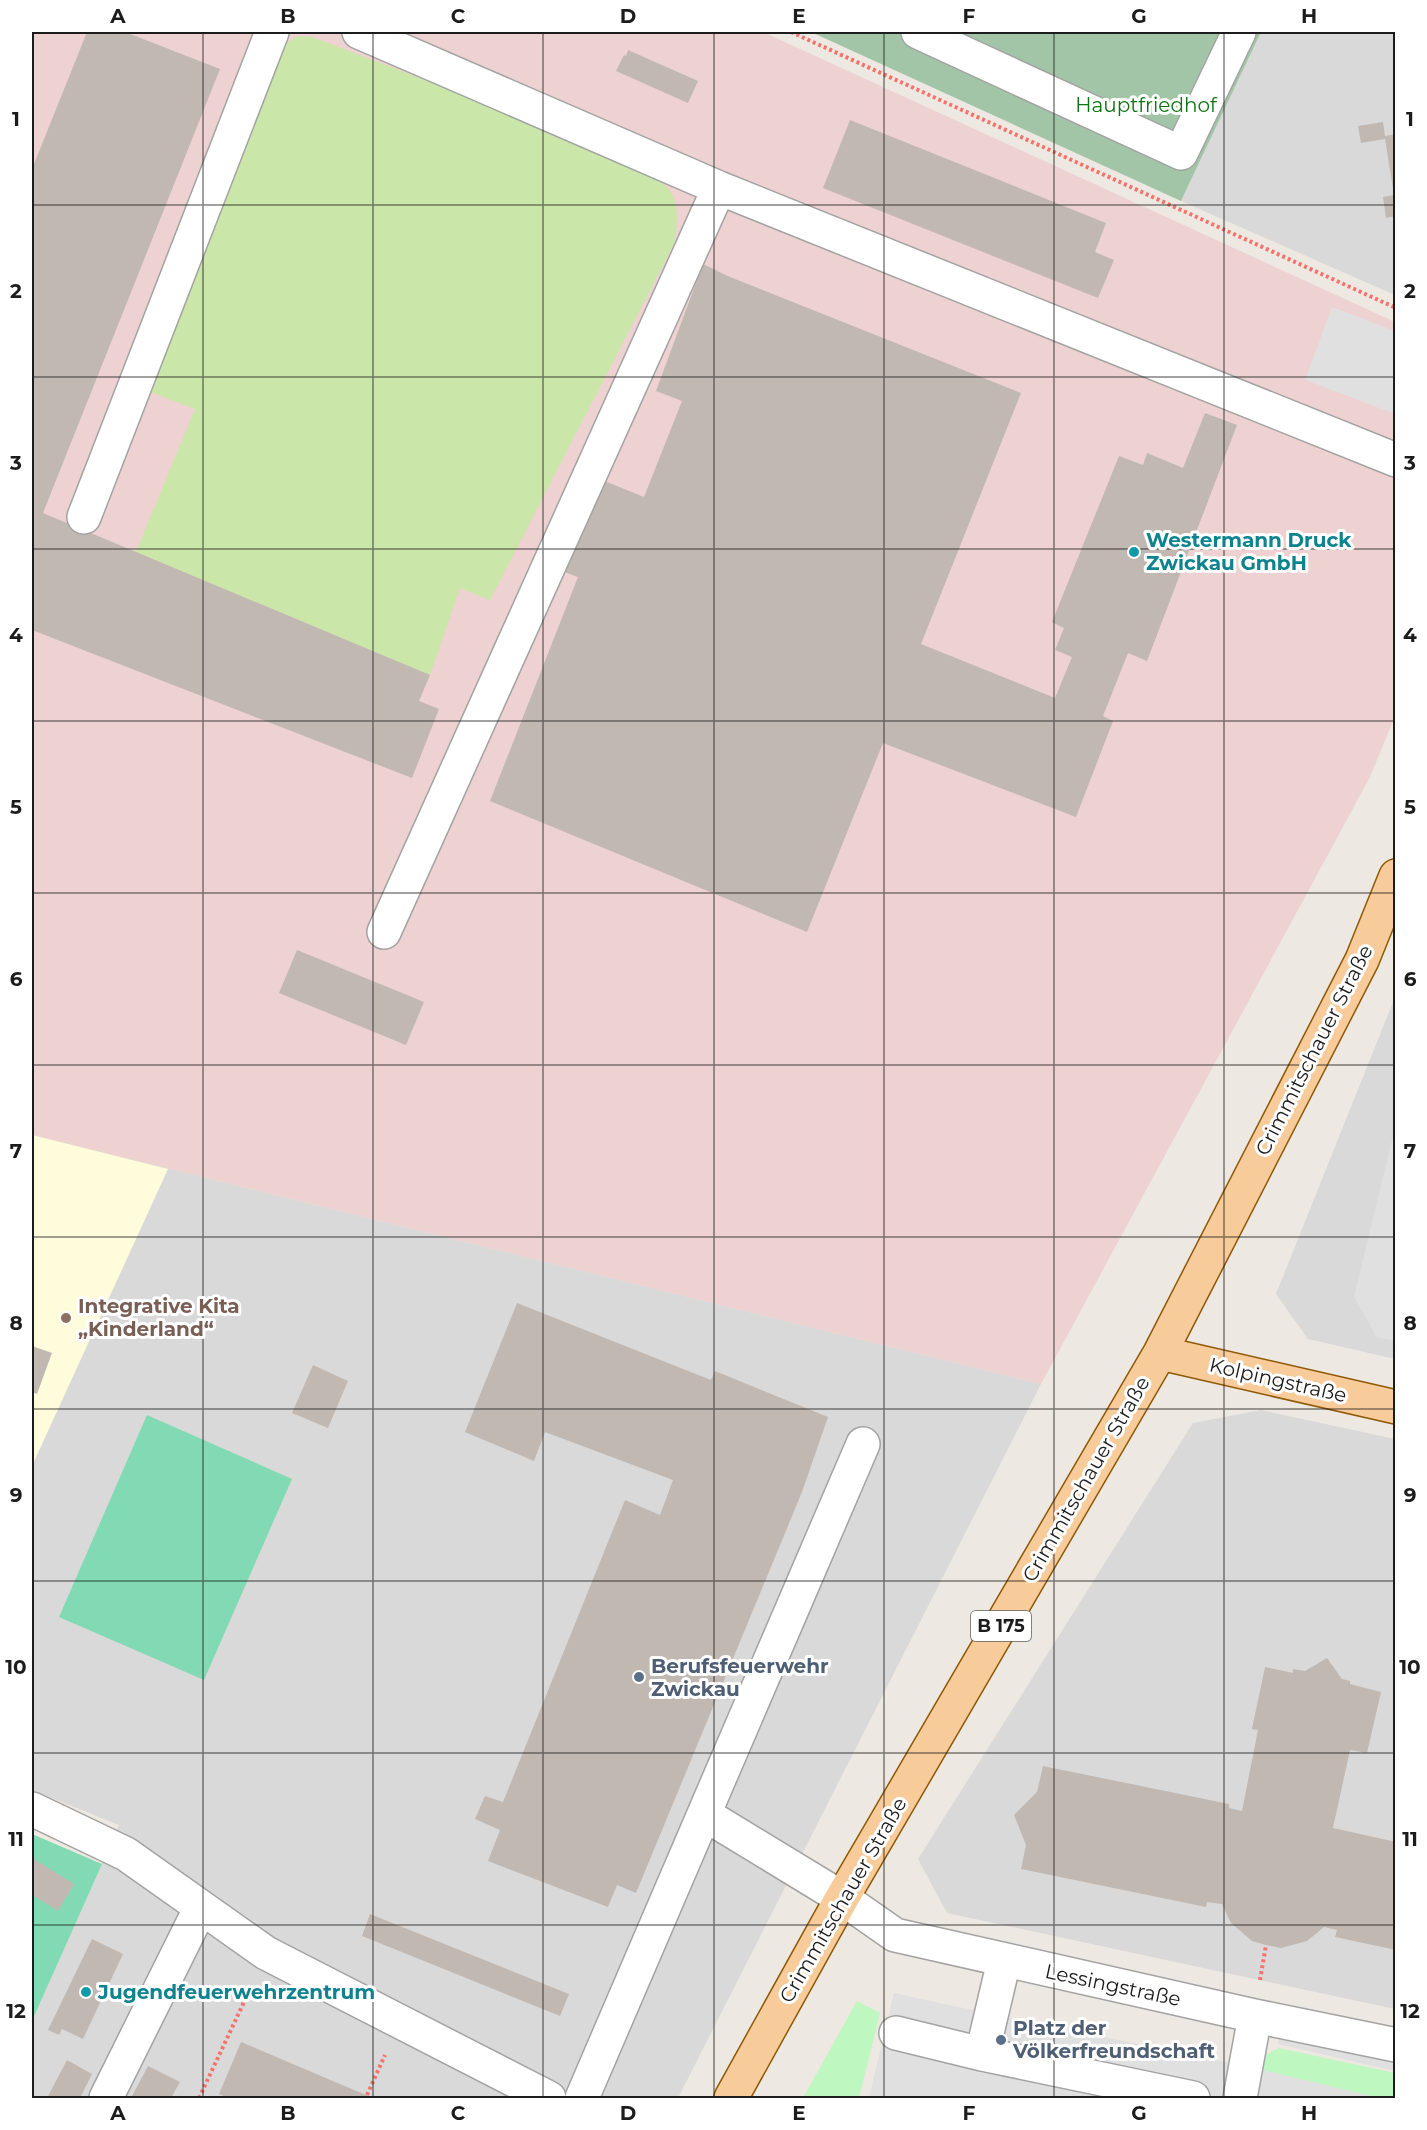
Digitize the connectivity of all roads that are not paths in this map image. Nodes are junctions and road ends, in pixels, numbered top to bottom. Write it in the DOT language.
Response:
graph roads {
  1 [pos="272,32"];
  2 [pos="359,32"];
  3 [pos="918,32"];
  4 [pos="1239,32"];
  5 [pos="719,188"];
  6 [pos="1395,460"];
  7 [pos="84,517"];
  8 [pos="1395,876"];
  9 [pos="384,932"];
  10 [pos="1160,1353"];
  11 [pos="1395,1407"];
  12 [pos="863,1444"];
  13 [pos="32,1809"];
  14 [pos="704,1814"];
  15 [pos="842,1898"];
  16 [pos="201,1907"];
  17 [pos="1004,1961"];
  18 [pos="1255,2016"];
  19 [pos="896,2032"];
  20 [pos="1395,2045"];
  21 [pos="982,2054"];
  22 [pos="106,2098"];
  23 [pos="549,2098"];
  24 [pos="582,2098"];
  25 [pos="731,2098"];
  26 [pos="1193,2098"];
  27 [pos="1240,2098"];
  1 -- 7 [label="street"];
  2 -- 5 [label="street"];
  3 -- 4 [label="street"];
  5 -- 6 [label="street"];
  5 -- 9 [label="street"];
  8 -- 10 [label="main road, Crimmitschauer Straße"];
  10 -- 11 [label="main road, Kolpingstraße"];
  10 -- 15 [label="main road, Crimmitschauer Straße / B 175"];
  12 -- 14 [label="street"];
  13 -- 16 [label="street"];
  14 -- 15 [label="street, Lessingstraße"];
  14 -- 24 [label="street"];
  15 -- 17 [label="street, Lessingstraße"];
  15 -- 25 [label="main road, Crimmitschauer Straße / B 175"];
  16 -- 22 [label="street"];
  16 -- 23 [label="street"];
  17 -- 18 [label="street, Lessingstraße"];
  17 -- 21 [label="street"];
  18 -- 20 [label="street, Lessingstraße"];
  18 -- 27 [label="street"];
  19 -- 21 [label="street"];
  21 -- 26 [label="street"];
}
